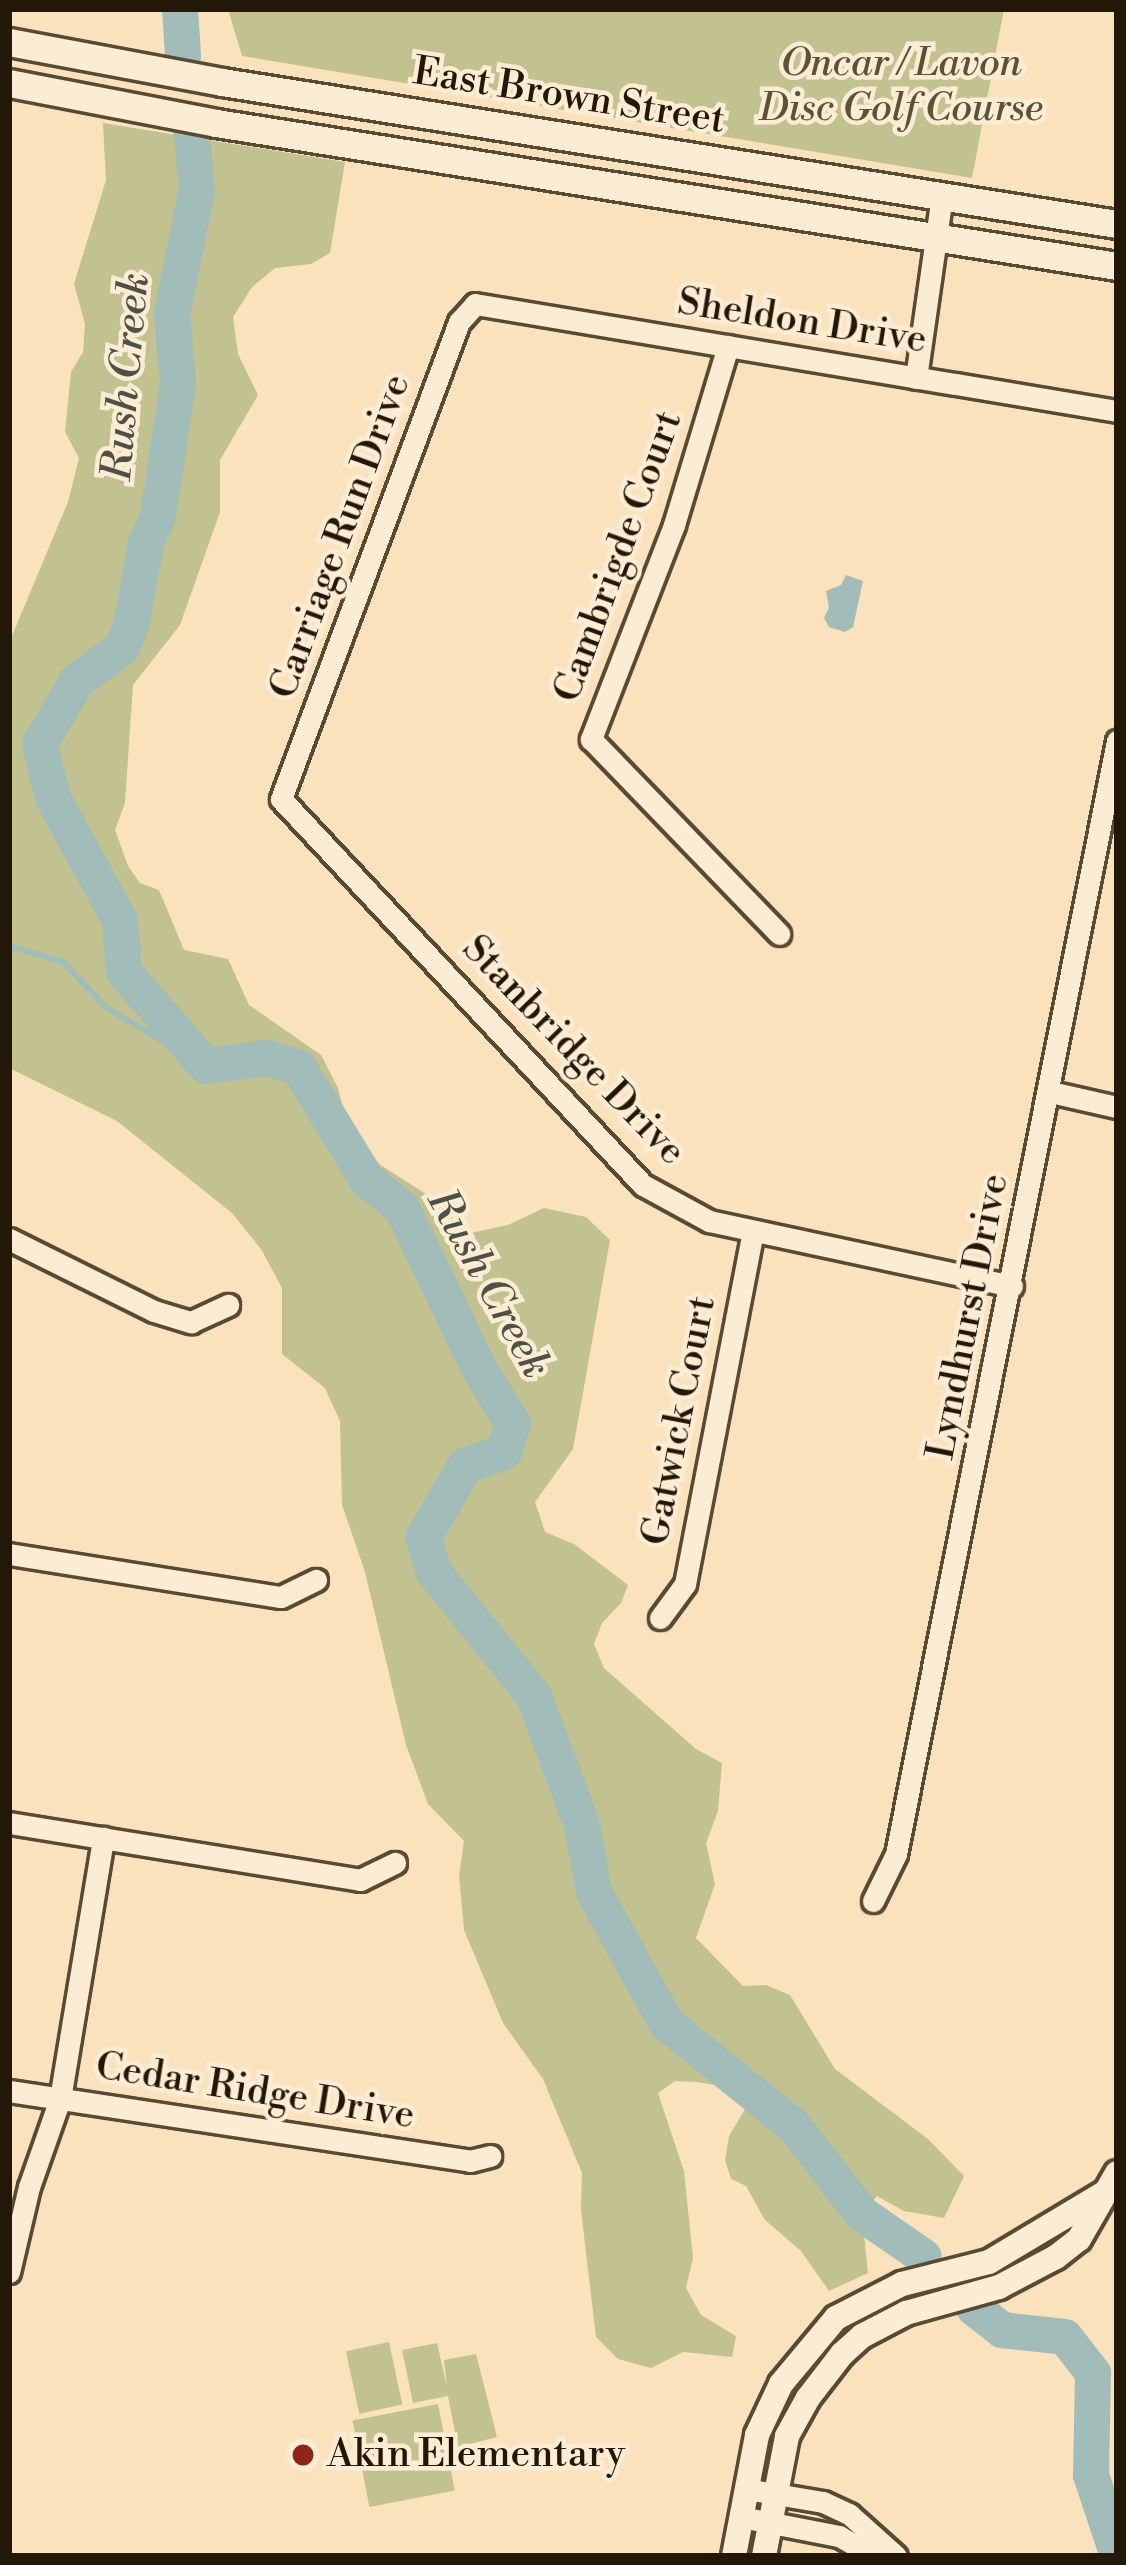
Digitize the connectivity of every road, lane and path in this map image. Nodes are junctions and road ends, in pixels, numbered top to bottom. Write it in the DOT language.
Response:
graph roads {
  1 [pos="9,42"];
  2 [pos="9,83"];
  3 [pos="942,196"];
  4 [pos="1117,224"];
  5 [pos="936,237"];
  6 [pos="1117,266"];
  7 [pos="475,304"];
  8 [pos="728,346"];
  9 [pos="916,378"];
  10 [pos="1117,411"];
  11 [pos="1117,741"];
  12 [pos="281,799"];
  13 [pos="779,934"];
  14 [pos="1051,1092"];
  15 [pos="1117,1107"];
  16 [pos="753,1231"];
  17 [pos="9,1239"];
  18 [pos="1012,1286"];
  19 [pos="227,1305"];
  20 [pos="9,1555"];
  21 [pos="316,1580"];
  22 [pos="660,1618"];
  23 [pos="9,1823"];
  24 [pos="103,1838"];
  25 [pos="394,1864"];
  26 [pos="873,1901"];
  27 [pos="9,2091"];
  28 [pos="60,2099"];
  29 [pos="490,2156"];
  30 [pos="1113,2188"];
  31 [pos="9,2272"];
  32 [pos="746,2489"];
  33 [pos="776,2493"];
  34 [pos="741,2516"];
  35 [pos="770,2520"];
  36 [pos="734,2556"];
  37 [pos="764,2556"];
  38 [pos="873,2556"];
  39 [pos="896,2556"];
  1 -- 3 [label="main road, East Brown Street"];
  2 -- 5 [label="main road, East Brown Street"];
  3 -- 4 [label="main road, East Brown Street"];
  3 -- 5 [label="street"];
  5 -- 6 [label="main road, East Brown Street"];
  5 -- 9 [label="street"];
  7 -- 8 [label="street, Sheldon Drive"];
  7 -- 12 [label="street, Carriage Run Drive"];
  8 -- 9 [label="street, Sheldon Drive"];
  8 -- 13 [label="street, Cambrigde Court"];
  9 -- 10 [label="street, Sheldon Drive"];
  11 -- 14 [label="street, Lyndhurst Drive"];
  12 -- 16 [label="street, Stanbridge Drive"];
  14 -- 15 [label="street"];
  14 -- 18 [label="street, Lyndhurst Drive"];
  16 -- 18 [label="street, Stanbridge Drive"];
  16 -- 22 [label="street, Gatwick Court"];
  17 -- 19 [label="street"];
  18 -- 26 [label="street, Lyndhurst Drive"];
  20 -- 21 [label="street"];
  23 -- 24 [label="street"];
  24 -- 25 [label="street"];
  24 -- 28 [label="street"];
  27 -- 28 [label="street, Cedar Ridge Drive"];
  28 -- 29 [label="street, Cedar Ridge Drive"];
  28 -- 31 [label="street"];
  30 -- 32 [label="street"];
  30 -- 33 [label="street"];
  32 -- 33 [label="street"];
  32 -- 34 [label="street"];
  33 -- 35 [label="street"];
  33 -- 39 [label="street"];
  34 -- 35 [label="street"];
  34 -- 36 [label="street"];
  35 -- 37 [label="street"];
  35 -- 38 [label="street"];
}
